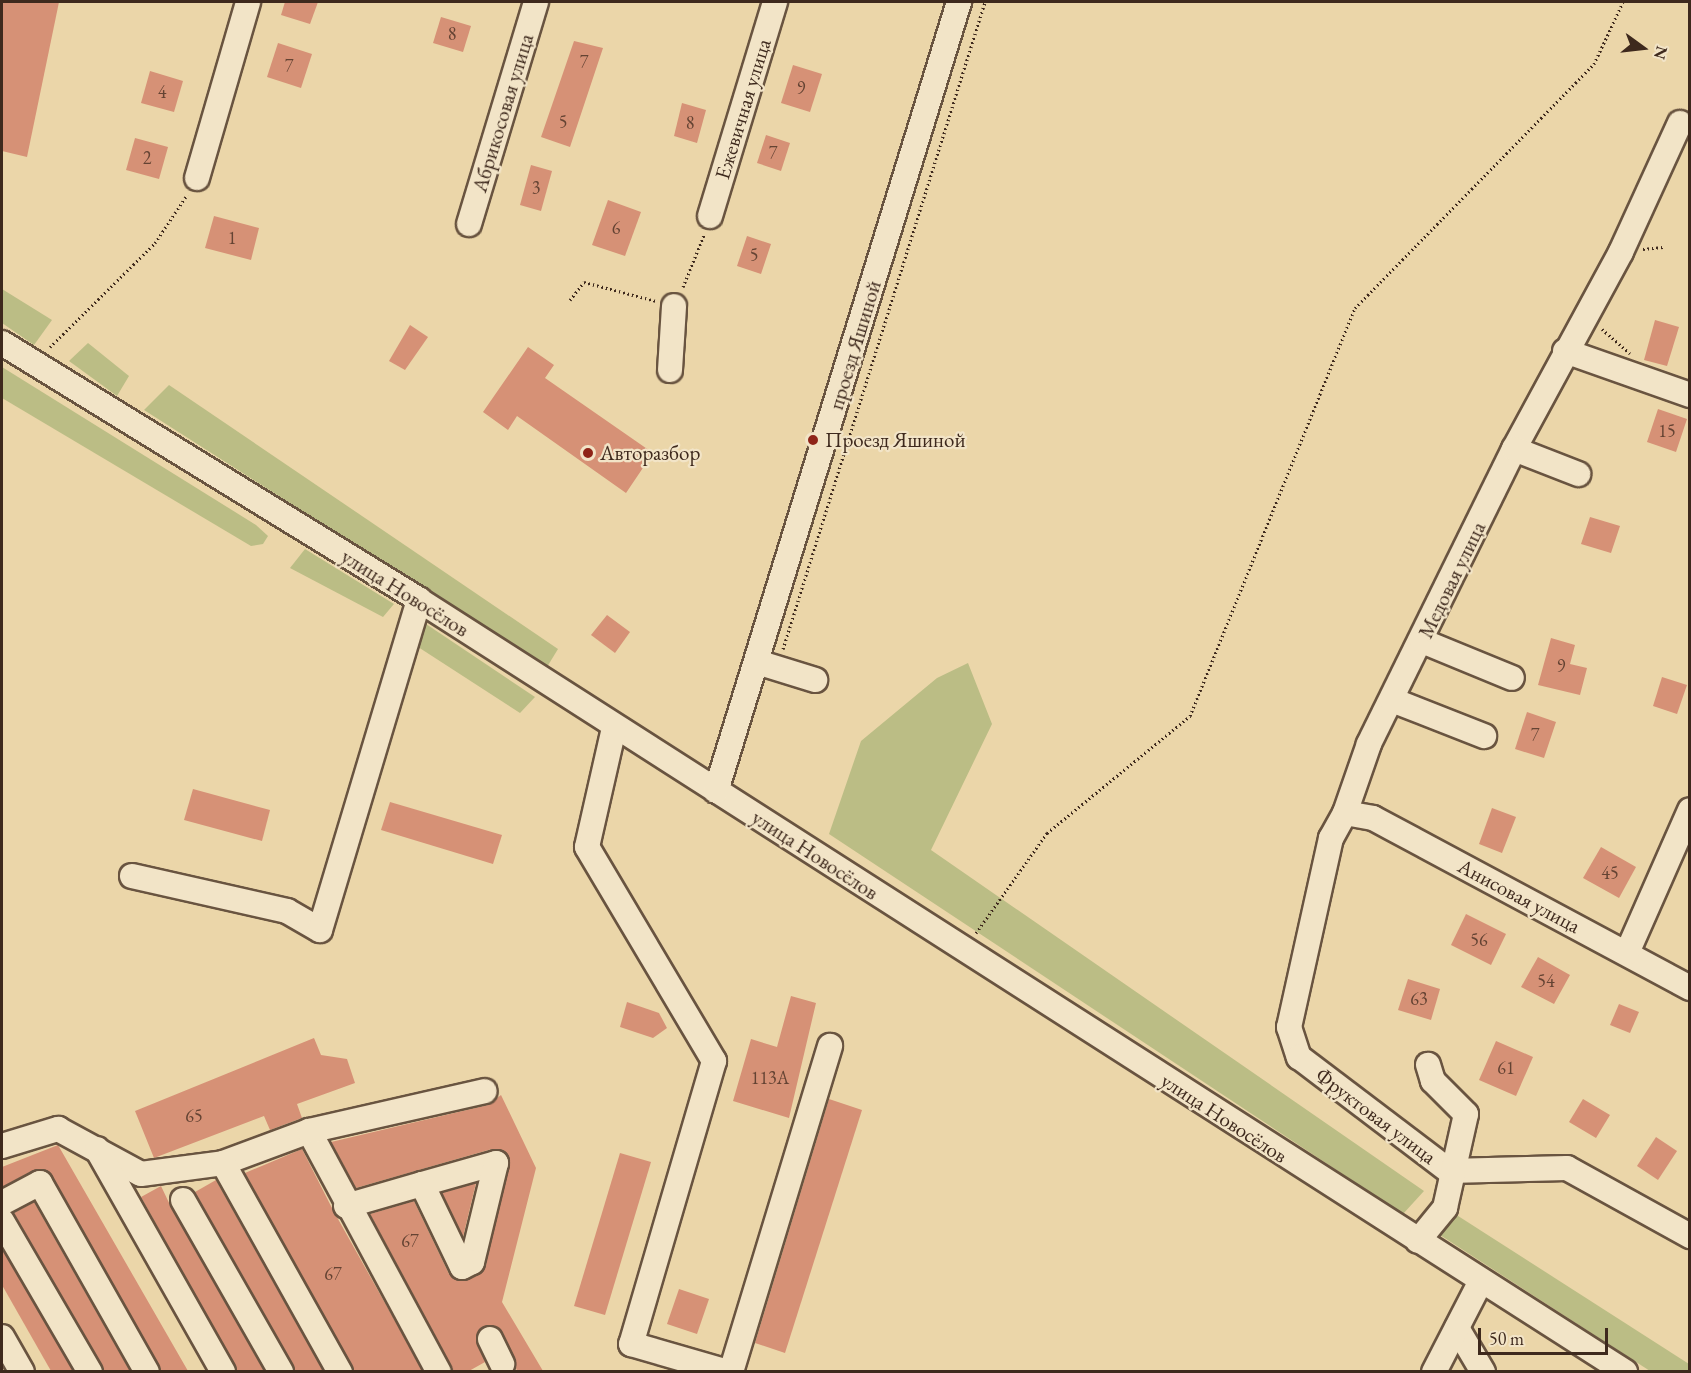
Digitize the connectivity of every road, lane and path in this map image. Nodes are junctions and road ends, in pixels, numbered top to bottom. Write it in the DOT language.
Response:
graph roads {
  1 [pos="248,2"];
  2 [pos="536,2"];
  3 [pos="775,2"];
  4 [pos="959,2"];
  5 [pos="985,2"];
  6 [pos="1623,2"];
  7 [pos="1680,123"];
  8 [pos="197,178"];
  9 [pos="710,216"];
  10 [pos="469,224"];
  11 [pos="570,300"];
  12 [pos="674,306"];
  13 [pos="1584,316"];
  14 [pos="2,343"];
  15 [pos="1565,351"];
  16 [pos="34,363"];
  17 [pos="670,370"];
  18 [pos="1623,372"];
  19 [pos="1689,395"];
  20 [pos="1514,449"];
  21 [pos="1578,474"];
  22 [pos="419,600"];
  23 [pos="1422,641"];
  24 [pos="768,661"];
  25 [pos="1512,678"];
  26 [pos="815,680"];
  27 [pos="1392,700"];
  28 [pos="614,728"];
  29 [pos="1484,736"];
  30 [pos="716,791"];
  31 [pos="1689,810"];
  32 [pos="1345,813"];
  33 [pos="132,876"];
  34 [pos="963,951"];
  35 [pos="1627,953"];
  36 [pos="1689,988"];
  37 [pos="830,1046"];
  38 [pos="1299,1057"];
  39 [pos="1428,1065"];
  40 [pos="485,1091"];
  41 [pos="309,1131"];
  42 [pos="2,1146"];
  43 [pos="96,1147"];
  44 [pos="223,1163"];
  45 [pos="1449,1171"];
  46 [pos="422,1184"];
  47 [pos="183,1200"];
  48 [pos="2,1203"];
  49 [pos="346,1206"];
  50 [pos="2,1221"];
  51 [pos="1689,1236"];
  52 [pos="1418,1240"];
  53 [pos="1481,1281"];
  54 [pos="1457,1328"];
  55 [pos="2,1337"];
  56 [pos="490,1339"];
  57 [pos="499,1369"];
  58 [pos="22,1371"];
  59 [pos="90,1371"];
  60 [pos="147,1371"];
  61 [pos="223,1371"];
  62 [pos="281,1371"];
  63 [pos="340,1371"];
  64 [pos="439,1371"];
  65 [pos="730,1371"];
  66 [pos="1434,1371"];
  67 [pos="1483,1371"];
  68 [pos="1625,1371"];
  1 -- 8 [label="street"];
  2 -- 10 [label="street, Абрикосовая улица"];
  3 -- 9 [label="street, Ежевичная улица"];
  4 -- 24 [label="street, проезд Яшиной"];
  5 -- 24 [label="path"];
  6 -- 34 [label="path"];
  7 -- 13 [label="street, Медовая улица"];
  8 -- 16 [label="path"];
  9 -- 12 [label="path"];
  11 -- 12 [label="path"];
  12 -- 17 [label="street"];
  13 -- 15 [label="street, Медовая улица"];
  13 -- 18 [label="path"];
  14 -- 16 [label="street, улица Новосёлов"];
  15 -- 18 [label="street"];
  15 -- 20 [label="street, Медовая улица"];
  16 -- 22 [label="street, улица Новосёлов"];
  18 -- 19 [label="street"];
  20 -- 21 [label="street"];
  20 -- 23 [label="street, Медовая улица"];
  22 -- 28 [label="street, улица Новосёлов"];
  22 -- 33 [label="street"];
  23 -- 25 [label="street"];
  23 -- 27 [label="street, Медовая улица"];
  24 -- 26 [label="street"];
  24 -- 30 [label="street, проезд Яшиной"];
  27 -- 29 [label="street"];
  27 -- 32 [label="street, Медовая улица"];
  28 -- 30 [label="street, улица Новосёлов"];
  28 -- 65 [label="street"];
  30 -- 34 [label="street, улица Новосёлов"];
  31 -- 35 [label="street"];
  32 -- 35 [label="street, Анисовая улица"];
  32 -- 38 [label="street, Медовая улица"];
  34 -- 52 [label="street, улица Новосёлов"];
  35 -- 36 [label="street, Анисовая улица"];
  37 -- 65 [label="street"];
  38 -- 45 [label="street, Фруктовая улица"];
  39 -- 45 [label="street"];
  40 -- 41 [label="street"];
  41 -- 44 [label="street"];
  41 -- 49 [label="street"];
  42 -- 43 [label="street"];
  43 -- 44 [label="street"];
  43 -- 61 [label="street"];
  44 -- 63 [label="street"];
  45 -- 51 [label="street, Фруктовая улица"];
  45 -- 52 [label="street"];
  46 -- 49 [label="street"];
  47 -- 62 [label="street"];
  48 -- 60 [label="street"];
  49 -- 64 [label="street"];
  50 -- 59 [label="street"];
  52 -- 53 [label="street, улица Новосёлов"];
  53 -- 54 [label="street"];
  53 -- 68 [label="street, улица Новосёлов"];
  54 -- 66 [label="street"];
  54 -- 67 [label="street"];
  55 -- 58 [label="street"];
  56 -- 57 [label="street"];
}
